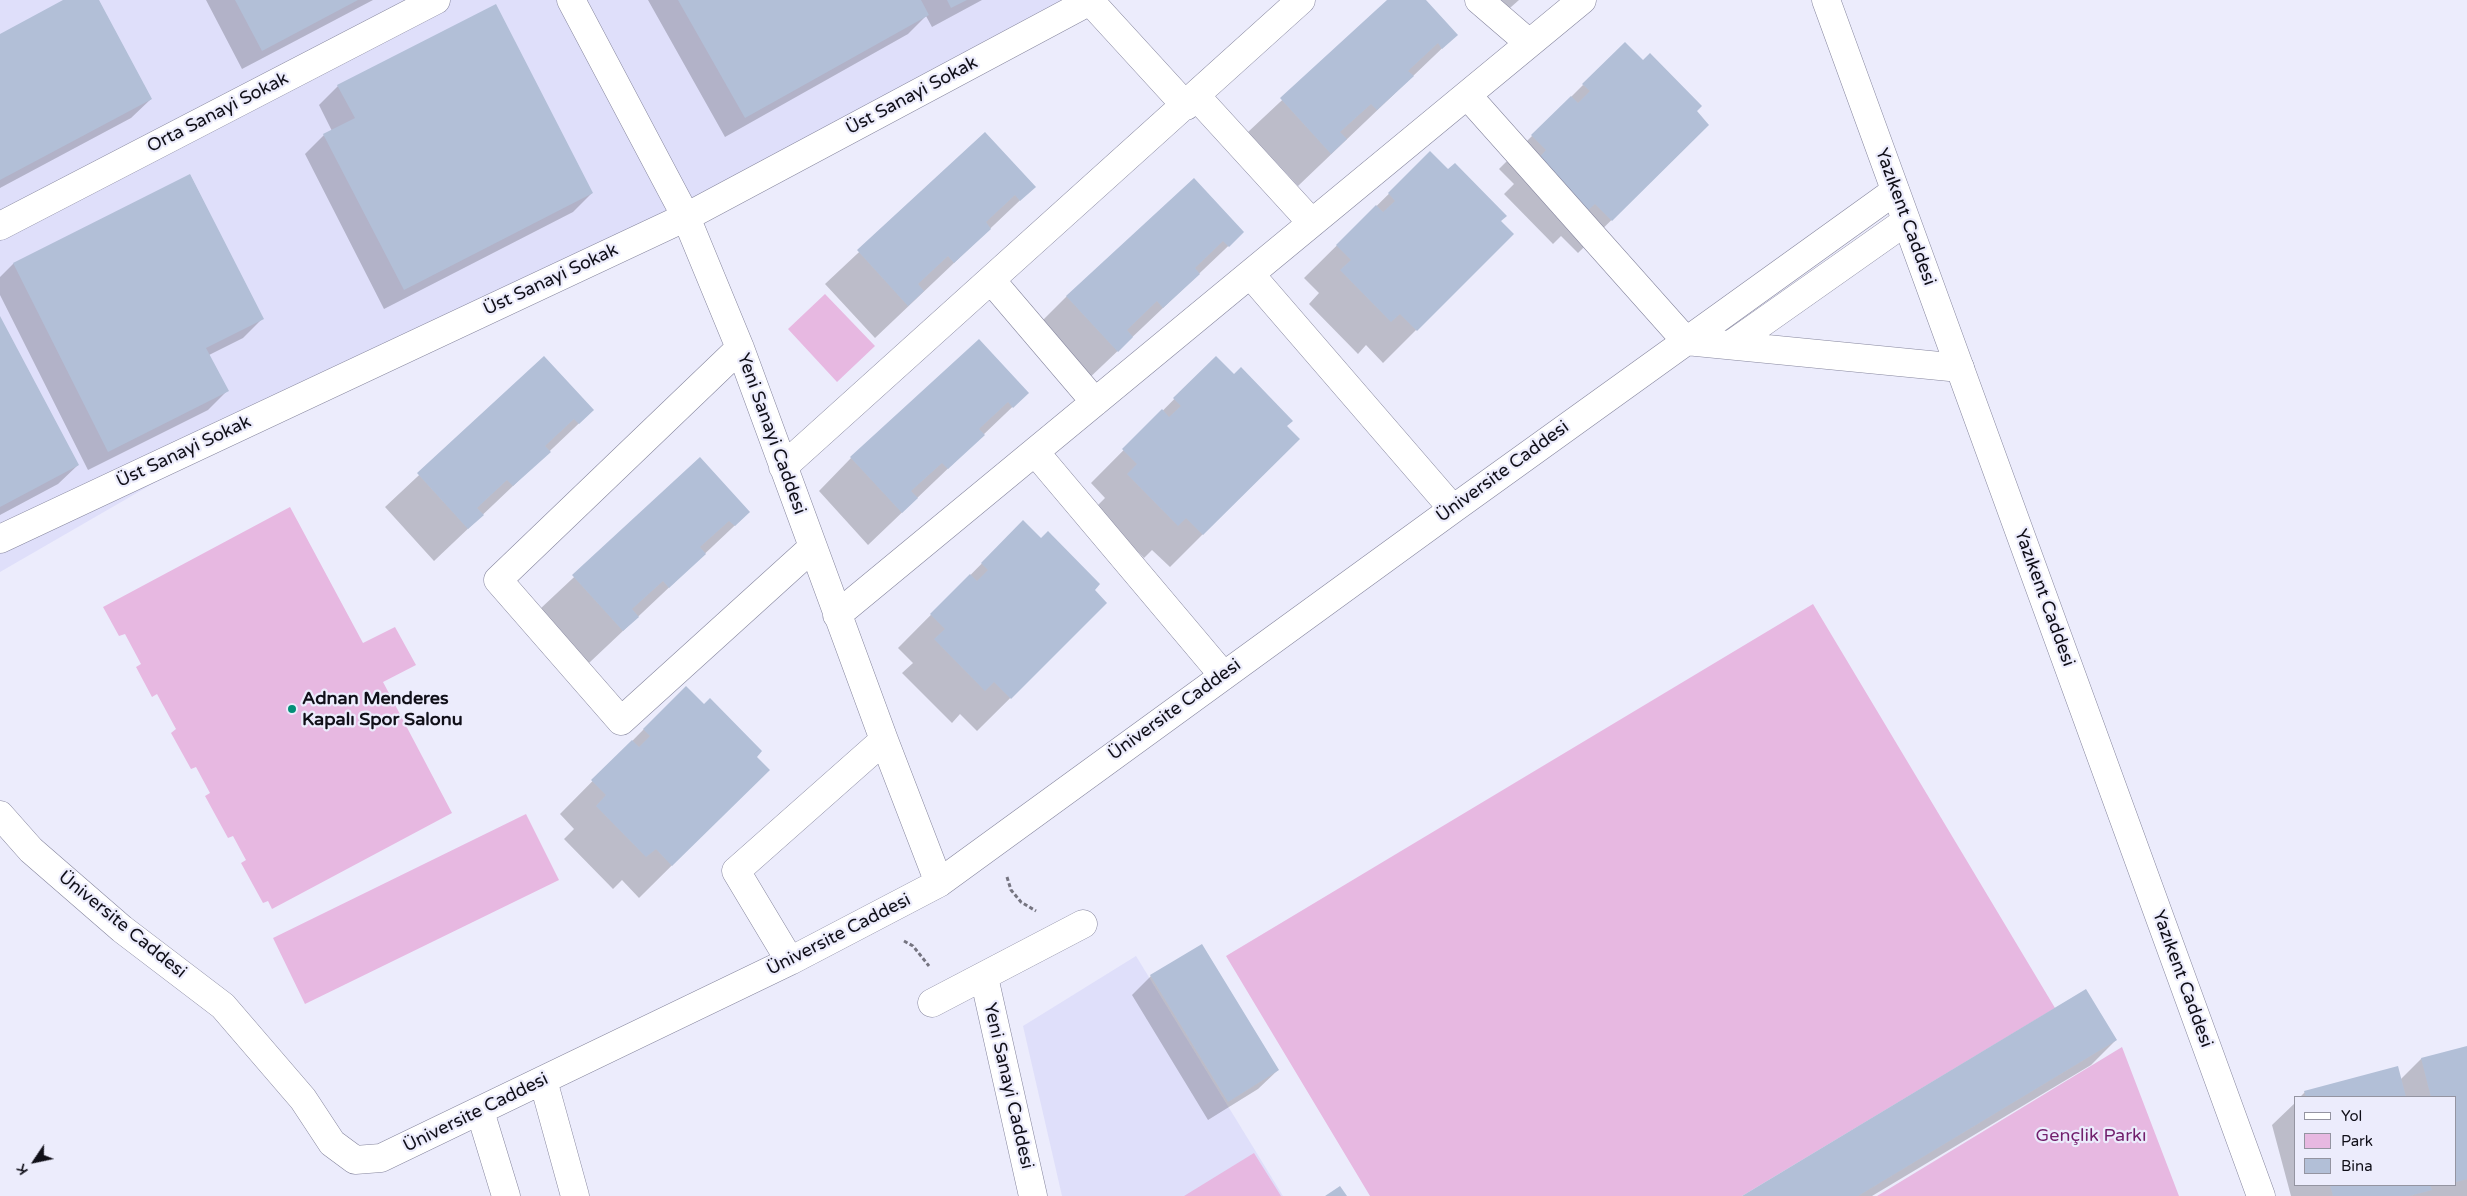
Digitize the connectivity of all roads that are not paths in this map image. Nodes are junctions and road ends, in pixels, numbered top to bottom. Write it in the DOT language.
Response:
graph roads {
  1 [pos="436,0"];
  2 [pos="570,0"];
  3 [pos="1091,0"];
  4 [pos="1301,0"];
  5 [pos="1479,0"];
  6 [pos="1582,0"];
  7 [pos="1826,0"];
  8 [pos="1529,44"];
  9 [pos="1467,95"];
  10 [pos="1191,101"];
  11 [pos="1895,191"];
  12 [pos="686,217"];
  13 [pos="1905,222"];
  14 [pos="1312,223"];
  15 [pos="0,226"];
  16 [pos="1250,274"];
  17 [pos="991,280"];
  18 [pos="1686,341"];
  19 [pos="1732,344"];
  20 [pos="740,348"];
  21 [pos="1960,368"];
  22 [pos="1095,402"];
  23 [pos="1036,452"];
  24 [pos="783,467"];
  25 [pos="1453,508"];
  26 [pos="0,539"];
  27 [pos="813,546"];
  28 [pos="837,616"];
  29 [pos="1223,675"];
  30 [pos="884,740"];
  31 [pos="0,815"];
  32 [pos="939,883"];
  33 [pos="1083,924"];
  34 [pos="790,961"];
  35 [pos="984,976"];
  36 [pos="932,1003"];
  37 [pos="543,1080"];
  38 [pos="480,1111"];
  39 [pos="506,1196"];
  40 [pos="575,1196"];
  41 [pos="1033,1196"];
  42 [pos="2261,1196"];
  1 -- 15 [label="street, Orta Sanayi Sokak"];
  2 -- 12 [label="street, Yeni Sanayi Caddesi"];
  3 -- 10 [label="street"];
  3 -- 12 [label="street, Üst Sanayi Sokak"];
  4 -- 10 [label="street"];
  5 -- 8 [label="street"];
  6 -- 8 [label="street"];
  7 -- 11 [label="street, Yazıkent Caddesi"];
  8 -- 9 [label="street"];
  9 -- 14 [label="street"];
  9 -- 18 [label="street"];
  10 -- 14 [label="street"];
  10 -- 17 [label="street"];
  11 -- 13 [label="street, Yazıkent Caddesi"];
  11 -- 18 [label="street, Üniversite Caddesi"];
  12 -- 20 [label="street, Yeni Sanayi Caddesi"];
  12 -- 26 [label="street, Üst Sanayi Sokak"];
  13 -- 19 [label="street"];
  13 -- 21 [label="street, Yazıkent Caddesi"];
  14 -- 16 [label="street"];
  16 -- 22 [label="street"];
  16 -- 25 [label="street"];
  17 -- 22 [label="street"];
  17 -- 24 [label="street"];
  18 -- 19 [label="street"];
  18 -- 25 [label="street, Üniversite Caddesi"];
  19 -- 21 [label="street"];
  20 -- 24 [label="street, Yeni Sanayi Caddesi"];
  20 -- 27 [label="street"];
  21 -- 42 [label="street, Yazıkent Caddesi"];
  22 -- 23 [label="street"];
  23 -- 28 [label="street"];
  23 -- 29 [label="street"];
  24 -- 27 [label="street, Yeni Sanayi Caddesi"];
  25 -- 29 [label="street, Üniversite Caddesi"];
  27 -- 28 [label="street, Yeni Sanayi Caddesi"];
  28 -- 30 [label="street, Yeni Sanayi Caddesi"];
  29 -- 32 [label="street, Üniversite Caddesi"];
  30 -- 32 [label="street, Yeni Sanayi Caddesi"];
  30 -- 34 [label="street"];
  31 -- 38 [label="street, Üniversite Caddesi"];
  32 -- 34 [label="street, Üniversite Caddesi"];
  33 -- 35 [label="street"];
  34 -- 37 [label="street, Üniversite Caddesi"];
  35 -- 36 [label="street"];
  35 -- 41 [label="street, Yeni Sanayi Caddesi"];
  37 -- 38 [label="street, Üniversite Caddesi"];
  37 -- 40 [label="street"];
  38 -- 39 [label="street"];
}
